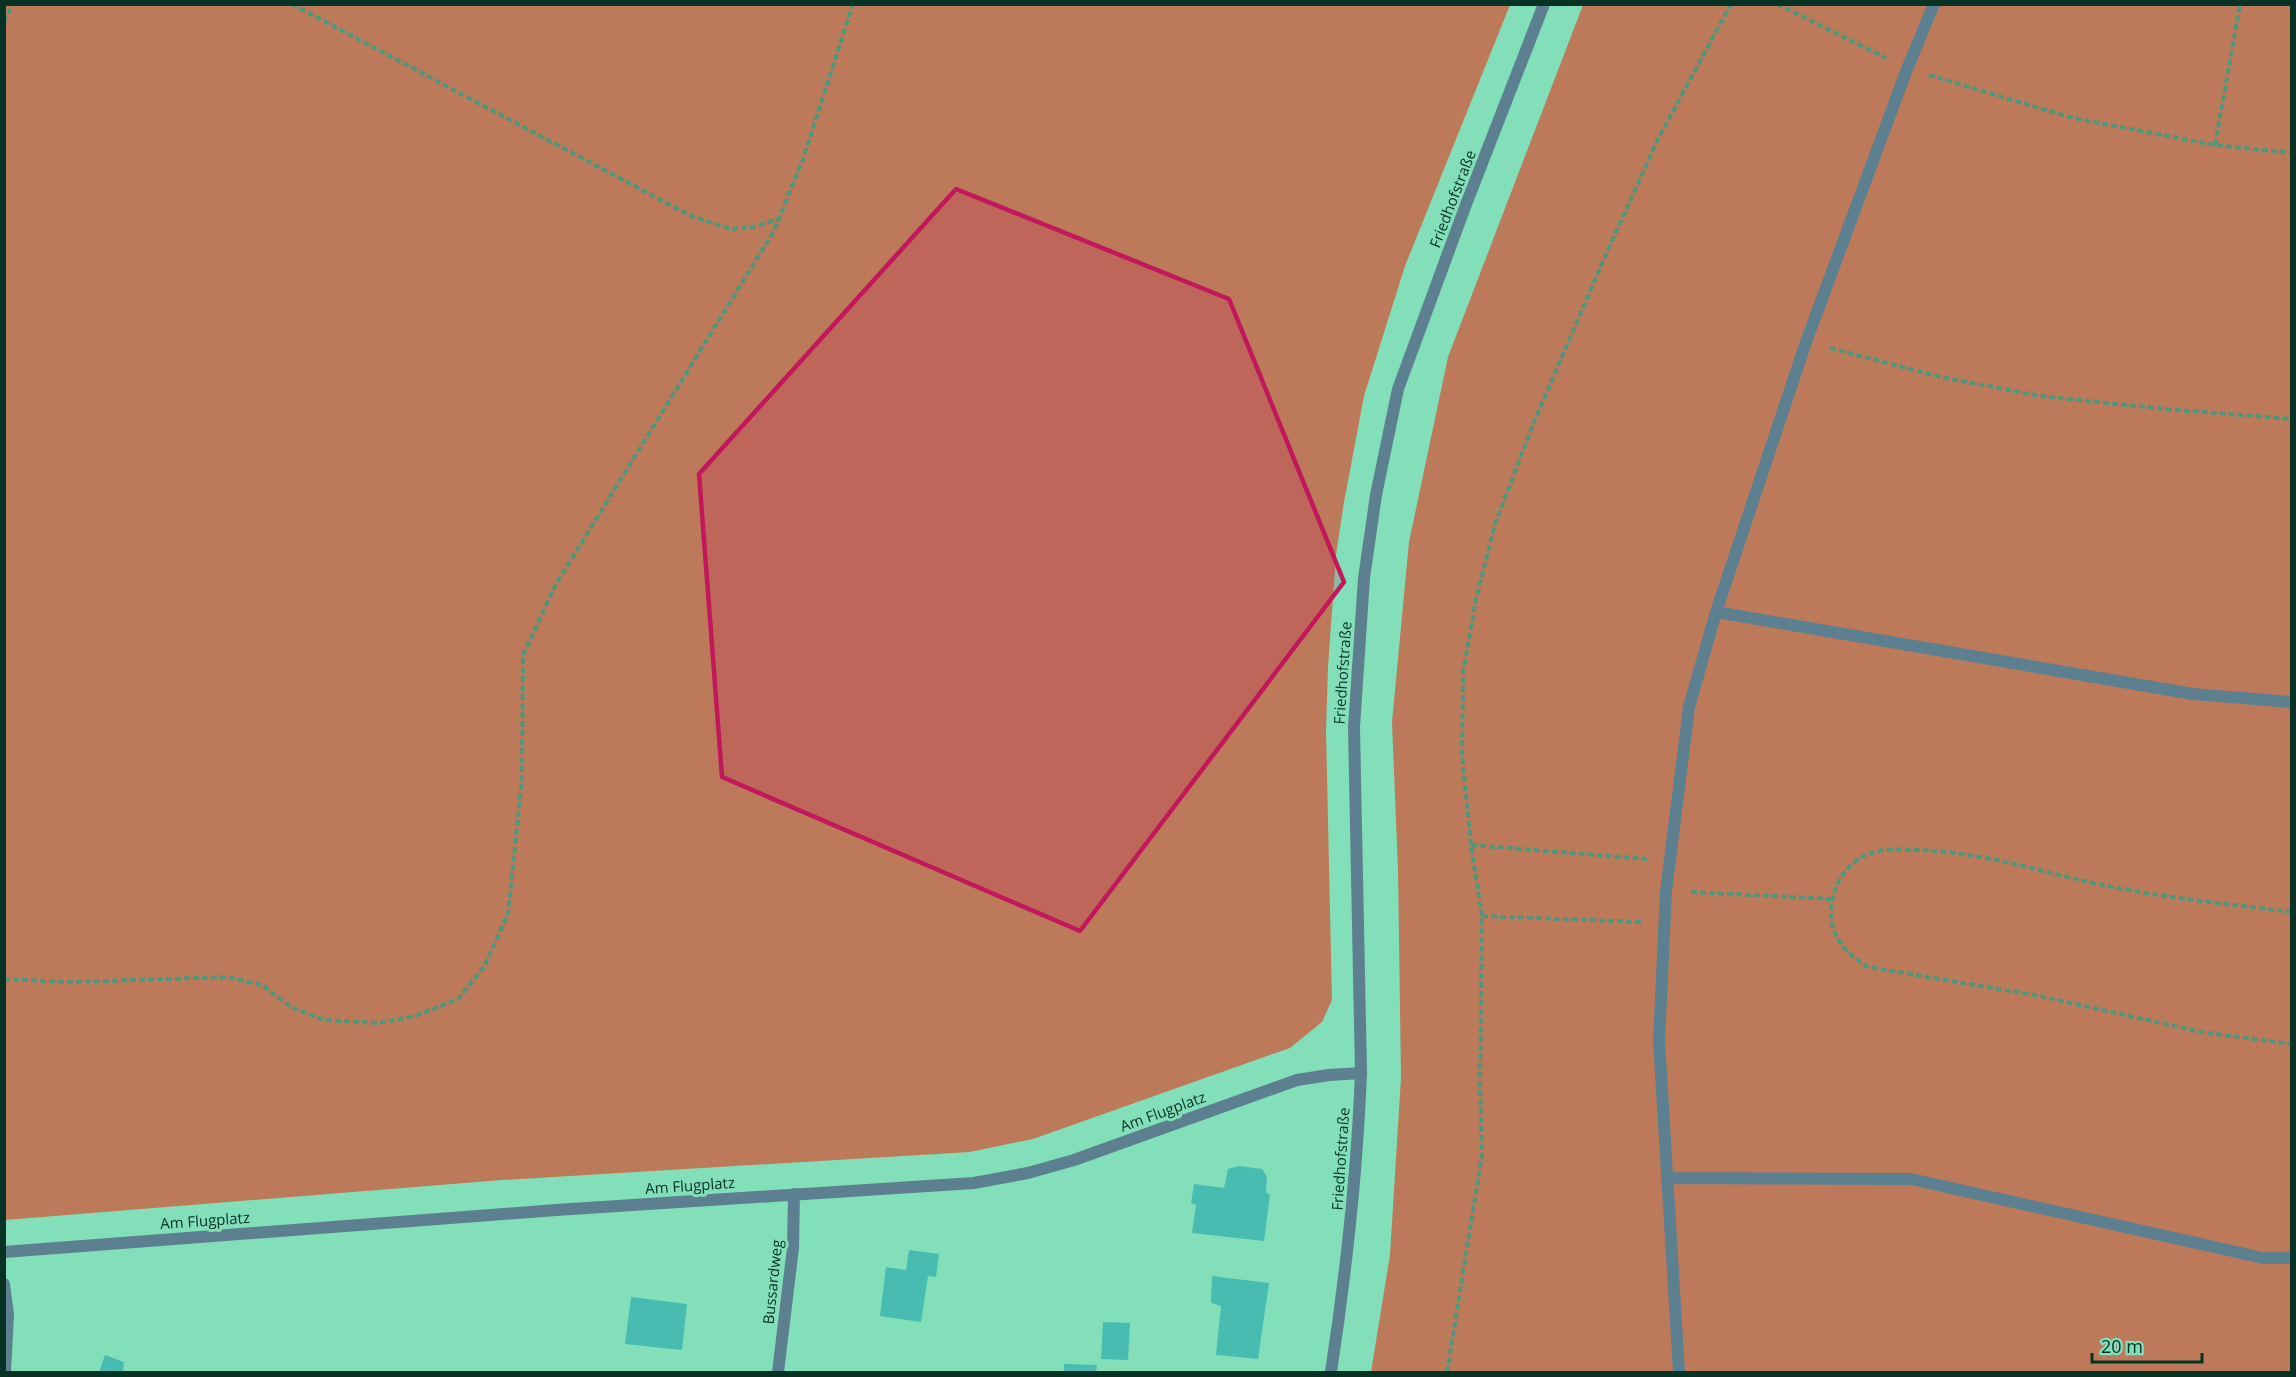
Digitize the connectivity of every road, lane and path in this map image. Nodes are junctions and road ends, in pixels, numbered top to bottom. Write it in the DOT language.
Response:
graph roads {
  1 [pos="13,4"];
  2 [pos="292,4"];
  3 [pos="853,4"];
  4 [pos="1544,4"];
  5 [pos="1731,4"];
  6 [pos="1776,4"];
  7 [pos="1934,4"];
  8 [pos="2240,4"];
  9 [pos="4,22"];
  10 [pos="1908,69"];
  11 [pos="2215,145"];
  12 [pos="2292,153"];
  13 [pos="779,219"];
  14 [pos="1806,342"];
  15 [pos="2292,419"];
  16 [pos="1716,612"];
  17 [pos="2292,702"];
  18 [pos="1471,845"];
  19 [pos="1669,861"];
  20 [pos="1666,891"];
  21 [pos="1831,899"];
  22 [pos="2292,912"];
  23 [pos="1482,916"];
  24 [pos="1663,923"];
  25 [pos="4,979"];
  26 [pos="2292,1044"];
  27 [pos="1361,1073"];
  28 [pos="1669,1178"];
  29 [pos="794,1194"];
  30 [pos="4,1252"];
  31 [pos="2292,1258"];
  32 [pos="4,1284"];
  33 [pos="5,1372"];
  34 [pos="778,1372"];
  35 [pos="1331,1372"];
  36 [pos="1447,1372"];
  37 [pos="1679,1372"];
  1 -- 9 [label="path"];
  2 -- 13 [label="path"];
  3 -- 13 [label="path"];
  4 -- 27 [label="street, Friedhofstraße"];
  5 -- 18 [label="path"];
  6 -- 10 [label="path"];
  7 -- 10 [label="street"];
  8 -- 11 [label="path"];
  10 -- 11 [label="path"];
  10 -- 14 [label="street"];
  11 -- 12 [label="path"];
  13 -- 25 [label="path"];
  14 -- 15 [label="path"];
  14 -- 16 [label="street"];
  16 -- 17 [label="street"];
  16 -- 19 [label="street"];
  18 -- 19 [label="path"];
  18 -- 23 [label="path"];
  19 -- 20 [label="street"];
  20 -- 21 [label="path"];
  20 -- 24 [label="street"];
  21 -- 22 [label="path"];
  21 -- 26 [label="path"];
  23 -- 24 [label="path"];
  23 -- 36 [label="path"];
  24 -- 28 [label="street"];
  27 -- 29 [label="street, Am Flugplatz"];
  27 -- 35 [label="street, Friedhofstraße"];
  28 -- 31 [label="street"];
  28 -- 37 [label="street"];
  29 -- 30 [label="street, Am Flugplatz"];
  29 -- 34 [label="street, Bussardweg"];
  32 -- 33 [label="street"];
}
